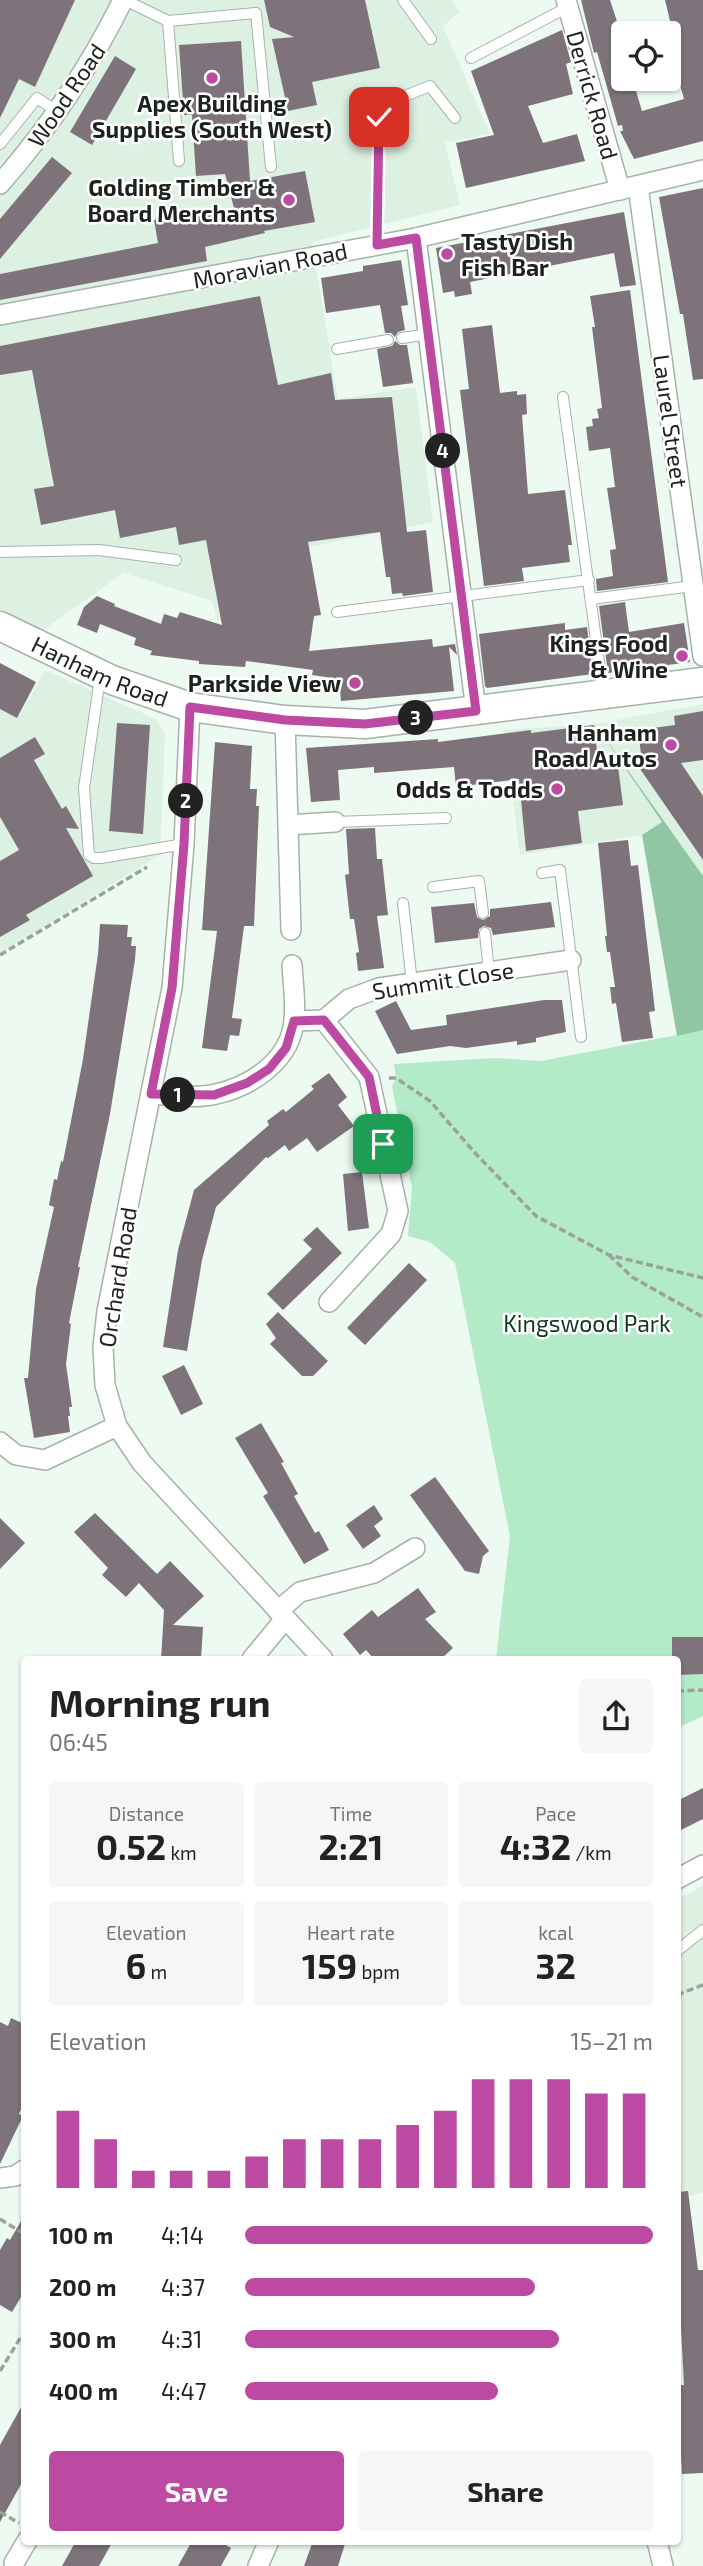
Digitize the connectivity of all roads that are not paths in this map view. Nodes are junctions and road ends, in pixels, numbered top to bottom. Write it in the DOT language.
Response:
graph roads {
  1 [pos="124,0"];
  2 [pos="403,0"];
  3 [pos="567,4"];
  4 [pos="168,21"];
  5 [pos="431,39"];
  6 [pos="471,58"];
  7 [pos="58,111"];
  8 [pos="455,118"];
  9 [pos="0,144"];
  10 [pos="179,161"];
  11 [pos="271,167"];
  12 [pos="703,170"];
  13 [pos="0,184"];
  14 [pos="629,188"];
  15 [pos="416,238"];
  16 [pos="377,245"];
  17 [pos="0,315"];
  18 [pos="429,334"];
  19 [pos="402,338"];
  20 [pos="388,340"];
  21 [pos="337,349"];
  22 [pos="563,397"];
  23 [pos="0,552"];
  24 [pos="176,560"];
  25 [pos="589,580"];
  26 [pos="693,586"];
  27 [pos="461,597"];
  28 [pos="591,599"];
  29 [pos="337,612"];
  30 [pos="0,626"];
  31 [pos="703,656"];
  32 [pos="101,675"];
  33 [pos="703,682"];
  34 [pos="604,695"];
  35 [pos="190,707"];
  36 [pos="476,711"];
  37 [pos="285,720"];
  38 [pos="446,818"];
  39 [pos="335,822"];
  40 [pos="288,825"];
  41 [pos="184,844"];
  42 [pos="542,873"];
  43 [pos="433,887"];
  44 [pos="402,903"];
  45 [pos="483,913"];
  46 [pos="291,930"];
  47 [pos="485,933"];
  48 [pos="570,960"];
  49 [pos="292,965"];
  50 [pos="489,972"];
  51 [pos="412,983"];
  52 [pos="324,1020"];
  53 [pos="294,1021"];
  54 [pos="581,1037"];
  55 [pos="151,1094"];
  56 [pos="329,1302"];
  57 [pos="117,1426"];
  58 [pos="0,1442"];
  59 [pos="415,1548"];
  60 [pos="282,1615"];
  61 [pos="254,1656"];
  62 [pos="320,1656"];
  63 [pos="703,1865"];
  64 [pos="681,1877"];
  65 [pos="703,1930"];
  66 [pos="681,1948"];
  67 [pos="21,2172"];
  68 [pos="0,2178"];
  69 [pos="25,2545"];
  70 [pos="268,2545"];
  71 [pos="658,2545"];
  72 [pos="14,2563"];
  73 [pos="258,2566"];
  74 [pos="663,2566"];
  1 -- 4 [label="lane"];
  1 -- 7 [label="street, Wood Road"];
  2 -- 5 [label="lane"];
  3 -- 6 [label="lane"];
  3 -- 14 [label="street, Derrick Road"];
  4 -- 10 [label="lane"];
  4 -- 11 [label="lane"];
  7 -- 9 [label="lane"];
  7 -- 13 [label="street, Wood Road"];
  8 -- 16 [label="lane"];
  12 -- 14 [label="street, Moravian Road"];
  14 -- 15 [label="street, Moravian Road"];
  14 -- 26 [label="street, Laurel Street"];
  15 -- 16 [label="street, Moravian Road"];
  15 -- 18 [label="street"];
  16 -- 17 [label="street, Moravian Road"];
  18 -- 19 [label="lane"];
  18 -- 27 [label="street"];
  20 -- 21 [label="lane"];
  22 -- 25 [label="lane"];
  23 -- 24 [label="lane"];
  25 -- 27 [label="lane"];
  25 -- 28 [label="lane"];
  26 -- 28 [label="lane"];
  26 -- 31 [label="street, Laurel Street"];
  27 -- 29 [label="lane"];
  27 -- 36 [label="street"];
  28 -- 34 [label="lane"];
  30 -- 32 [label="main road, Hanham Road"];
  32 -- 35 [label="main road, Hanham Road"];
  32 -- 41 [label="lane"];
  33 -- 34 [label="main road, Hanham Road"];
  34 -- 36 [label="main road, Hanham Road"];
  35 -- 37 [label="main road, Hanham Road"];
  35 -- 41 [label="street, Orchard Road"];
  36 -- 37 [label="main road, Hanham Road"];
  37 -- 40 [label="street"];
  38 -- 39 [label="lane"];
  39 -- 40 [label="street"];
  40 -- 46 [label="street"];
  41 -- 55 [label="street, Orchard Road"];
  42 -- 48 [label="lane"];
  43 -- 45 [label="lane"];
  44 -- 51 [label="lane"];
  47 -- 50 [label="lane"];
  48 -- 50 [label="street, Summit Close"];
  48 -- 54 [label="lane"];
  49 -- 53 [label="street"];
  50 -- 51 [label="street, Summit Close"];
  51 -- 52 [label="street, Summit Close"];
  52 -- 53 [label="street"];
  52 -- 56 [label="street"];
  53 -- 55 [label="street"];
  55 -- 57 [label="street, Orchard Road"];
  57 -- 58 [label="street"];
  57 -- 60 [label="street, Orchard Road"];
  59 -- 60 [label="street"];
  60 -- 61 [label="street"];
  60 -- 62 [label="street, Orchard Road"];
  63 -- 64 [label="street"];
  65 -- 66 [label="lane"];
  67 -- 68 [label="street"];
  69 -- 72 [label="street"];
  70 -- 73 [label="street"];
  71 -- 74 [label="street"];
}
